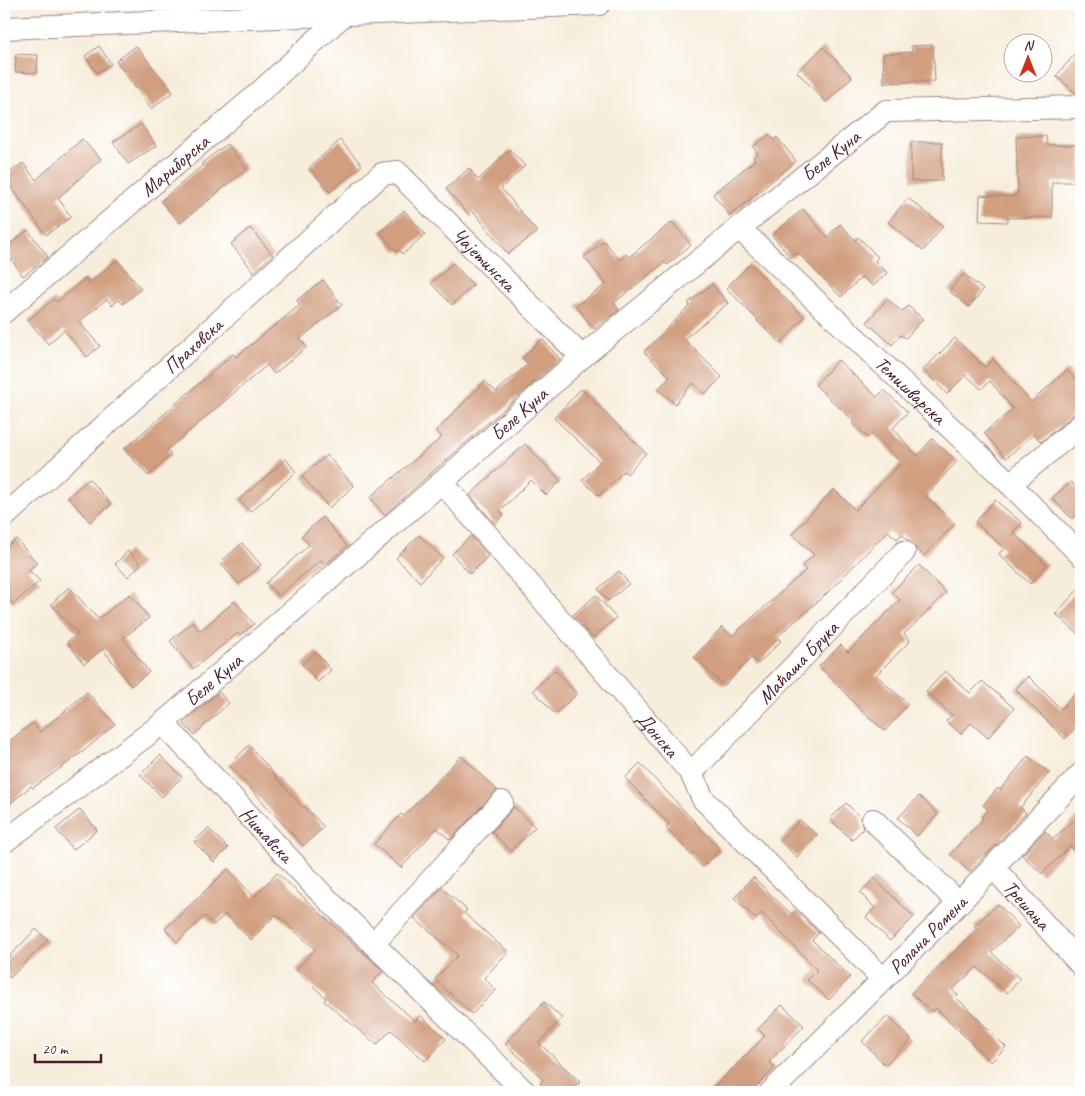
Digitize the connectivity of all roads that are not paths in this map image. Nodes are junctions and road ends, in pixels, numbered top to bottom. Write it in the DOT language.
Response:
graph roads {
  1 [pos="599,4"];
  2 [pos="342,16"];
  3 [pos="4,28"];
  4 [pos="1081,107"];
  5 [pos="382,174"];
  6 [pos="738,228"];
  7 [pos="4,312"];
  8 [pos="582,357"];
  9 [pos="1081,425"];
  10 [pos="442,482"];
  11 [pos="1010,484"];
  12 [pos="4,517"];
  13 [pos="904,552"];
  14 [pos="1081,555"];
  15 [pos="163,722"];
  16 [pos="691,773"];
  17 [pos="1081,774"];
  18 [pos="502,802"];
  19 [pos="873,820"];
  20 [pos="4,842"];
  21 [pos="993,867"];
  22 [pos="958,903"];
  23 [pos="373,944"];
  24 [pos="1081,965"];
  25 [pos="883,979"];
  26 [pos="525,1092"];
  27 [pos="770,1092"];
  1 -- 2 [label="street"];
  2 -- 3 [label="street"];
  2 -- 7 [label="street, Мариборска"];
  4 -- 6 [label="street, Беле Куна"];
  5 -- 8 [label="street, Чајетинска"];
  5 -- 12 [label="street, Праховска"];
  6 -- 8 [label="street, Беле Куна"];
  6 -- 11 [label="street, Темишварска"];
  8 -- 10 [label="street, Беле Куна"];
  9 -- 11 [label="street"];
  10 -- 15 [label="street, Беле Куна"];
  10 -- 16 [label="street, Донска"];
  11 -- 14 [label="street, Темишварска"];
  13 -- 16 [label="street, Маћаша Брука"];
  15 -- 20 [label="street, Беле Куна"];
  15 -- 23 [label="street, Нишавска"];
  16 -- 25 [label="street, Донска"];
  17 -- 21 [label="street, Ролана Ромена"];
  18 -- 23 [label="street"];
  19 -- 22 [label="street"];
  21 -- 22 [label="street, Ролана Ромена"];
  21 -- 24 [label="street, Трешања"];
  22 -- 25 [label="street, Ролана Ромена"];
  23 -- 26 [label="street, Нишавска"];
  25 -- 27 [label="street, Ролана Ромена"];
}
